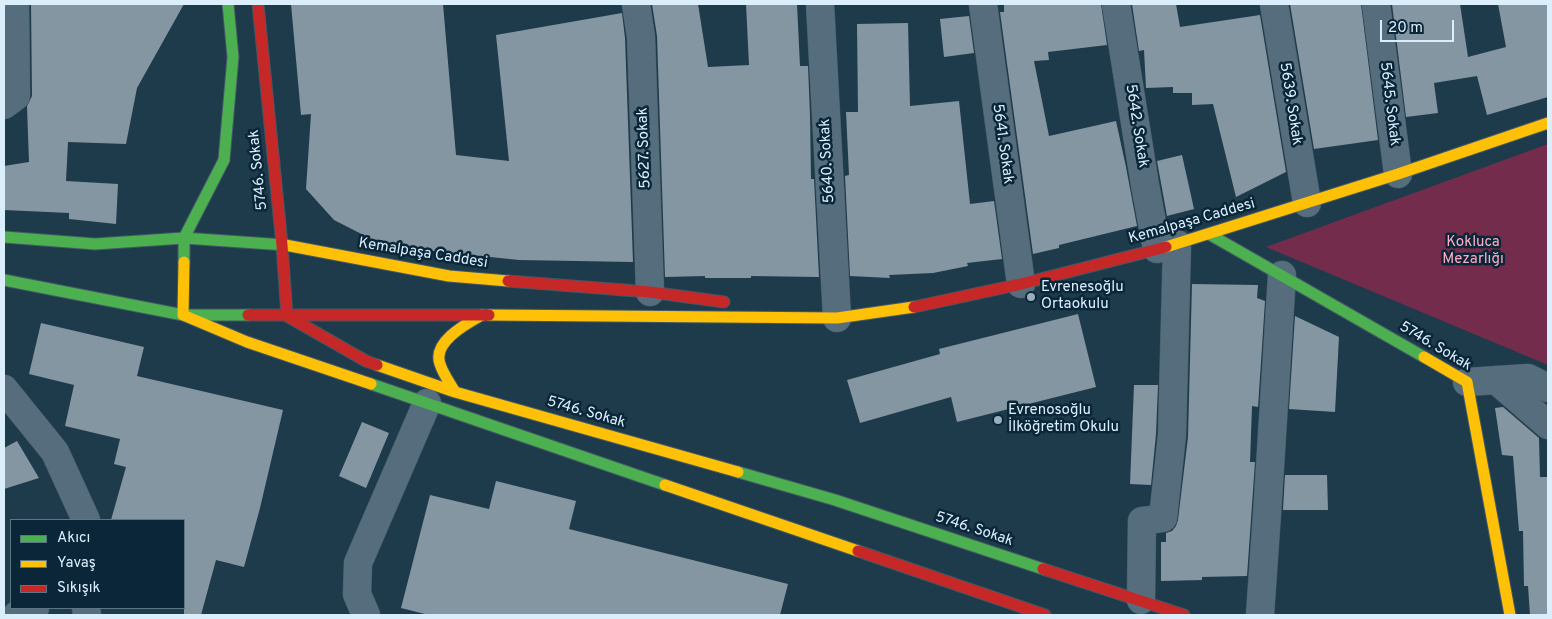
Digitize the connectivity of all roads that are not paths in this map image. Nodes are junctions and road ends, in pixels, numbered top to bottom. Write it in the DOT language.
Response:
graph roads {
  1 [pos="15,4"];
  2 [pos="228,4"];
  3 [pos="258,4"];
  4 [pos="636,4"];
  5 [pos="820,4"];
  6 [pos="983,4"];
  7 [pos="1116,4"];
  8 [pos="1274,4"];
  9 [pos="1376,4"];
  10 [pos="4,105"];
  11 [pos="1548,123"];
  12 [pos="1398,174"];
  13 [pos="1307,203"];
  14 [pos="1209,234"];
  15 [pos="4,237"];
  16 [pos="184,238"];
  17 [pos="282,245"];
  18 [pos="1167,246"];
  19 [pos="1282,275"];
  20 [pos="4,280"];
  21 [pos="1020,284"];
  22 [pos="650,292"];
  23 [pos="182,315"];
  24 [pos="482,315"];
  25 [pos="287,316"];
  26 [pos="837,318"];
  27 [pos="1496,380"];
  28 [pos="1467,382"];
  29 [pos="1548,388"];
  30 [pos="4,389"];
  31 [pos="456,392"];
  32 [pos="427,403"];
  33 [pos="1548,425"];
  34 [pos="86,519"];
  35 [pos="1141,600"];
  36 [pos="32,609"];
  37 [pos="17,615"];
  38 [pos="366,615"];
  39 [pos="1045,615"];
  40 [pos="1184,615"];
  41 [pos="1260,615"];
  42 [pos="1510,615"];
  1 -- 10 [label="street"];
  2 -- 16 [label="main road"];
  3 -- 17 [label="main road, 5746. Sokak"];
  4 -- 22 [label="street, 5627. Sokak"];
  5 -- 26 [label="street, 5640. Sokak"];
  6 -- 21 [label="street, 5641. Sokak"];
  7 -- 18 [label="street, 5642. Sokak"];
  8 -- 13 [label="street, 5639. Sokak"];
  9 -- 12 [label="street, 5645. Sokak"];
  11 -- 12 [label="main road, Kemalpaşa Caddesi"];
  12 -- 13 [label="main road, Kemalpaşa Caddesi"];
  13 -- 14 [label="main road, Kemalpaşa Caddesi"];
  14 -- 18 [label="main road, Kemalpaşa Caddesi"];
  14 -- 19 [label="main road, 5746. Sokak"];
  15 -- 16 [label="main road, Kemalpaşa Caddesi"];
  16 -- 17 [label="main road, Kemalpaşa Caddesi"];
  16 -- 23 [label="main road"];
  17 -- 22 [label="main road, Kemalpaşa Caddesi"];
  17 -- 25 [label="main road, 5746. Sokak"];
  18 -- 21 [label="main road, Kemalpaşa Caddesi"];
  18 -- 35 [label="street, 5642. Sokak"];
  19 -- 28 [label="main road, 5746. Sokak"];
  19 -- 41 [label="street"];
  20 -- 23 [label="main road, Kemalpaşa Caddesi"];
  21 -- 26 [label="main road, Kemalpaşa Caddesi"];
  22 -- 26 [label="main road, Kemalpaşa Caddesi"];
  23 -- 25 [label="main road, Kemalpaşa Caddesi"];
  23 -- 32 [label="main road"];
  24 -- 25 [label="main road, Kemalpaşa Caddesi"];
  24 -- 26 [label="main road, Kemalpaşa Caddesi"];
  24 -- 31 [label="main road"];
  25 -- 31 [label="main road, 5746. Sokak"];
  27 -- 28 [label="street"];
  27 -- 29 [label="street"];
  27 -- 33 [label="street"];
  28 -- 42 [label="main road, 5746. Sokak"];
  30 -- 34 [label="street"];
  31 -- 35 [label="main road, 5746. Sokak"];
  32 -- 38 [label="street"];
  32 -- 39 [label="main road"];
  35 -- 40 [label="main road, 5746. Sokak"];
  36 -- 37 [label="street"];
}
